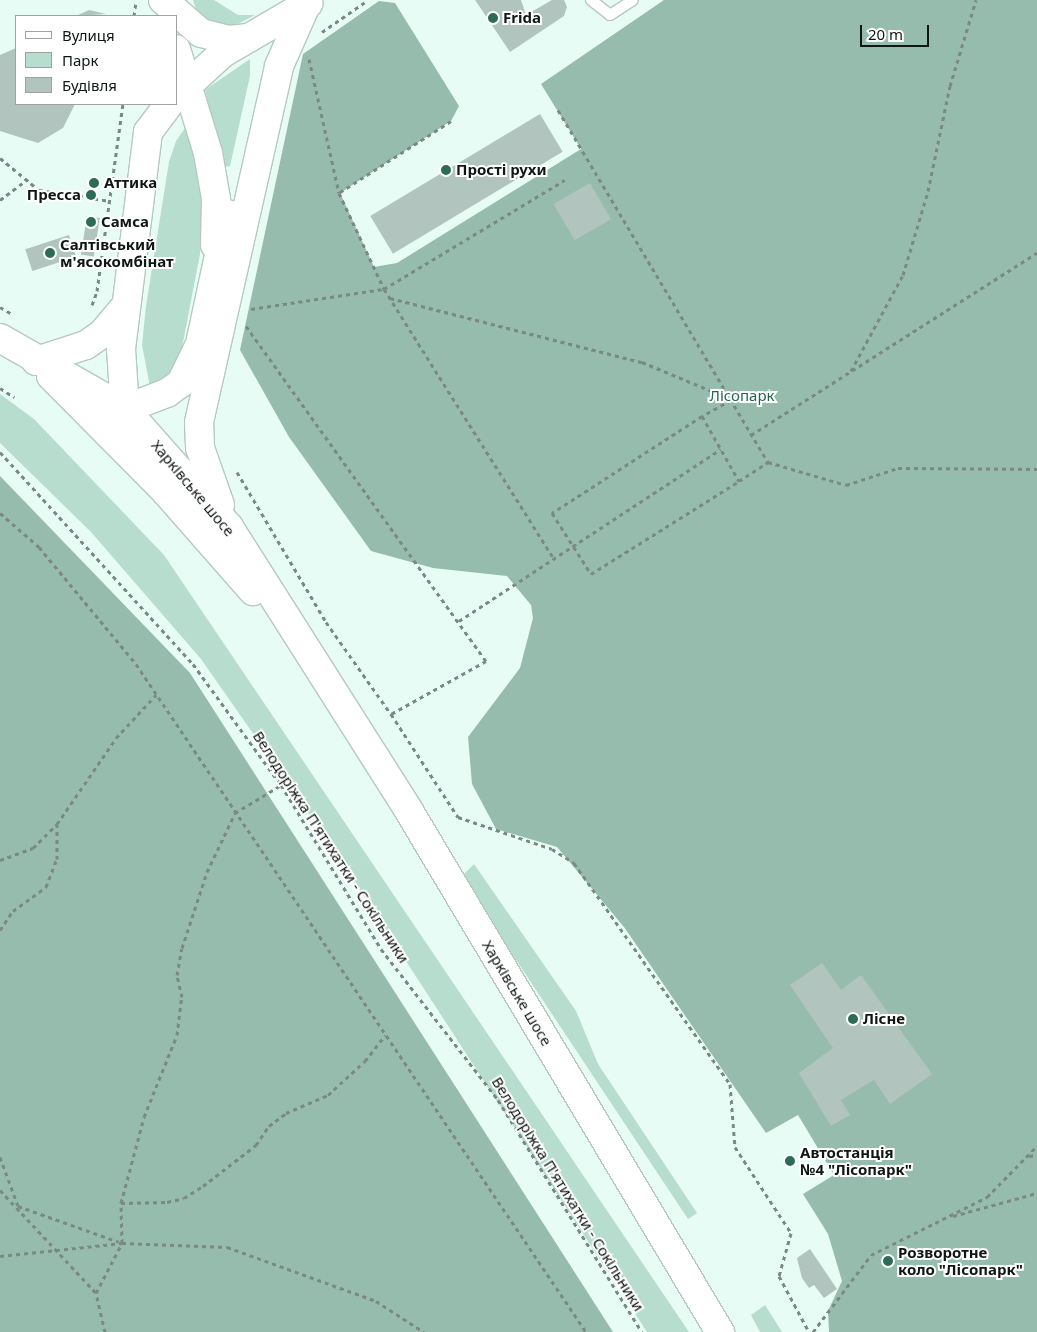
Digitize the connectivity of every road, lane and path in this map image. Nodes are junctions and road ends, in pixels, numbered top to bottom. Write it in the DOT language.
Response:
graph roads {
  1 [pos="136,0"];
  2 [pos="162,0"];
  3 [pos="368,0"];
  4 [pos="591,0"];
  5 [pos="633,0"];
  6 [pos="976,0"];
  7 [pos="310,3"];
  8 [pos="134,15"];
  9 [pos="159,15"];
  10 [pos="166,15"];
  11 [pos="319,34"];
  12 [pos="249,38"];
  13 [pos="306,52"];
  14 [pos="178,95"];
  15 [pos="123,105"];
  16 [pos="150,105"];
  17 [pos="170,105"];
  18 [pos="558,110"];
  19 [pos="451,121"];
  20 [pos="148,132"];
  21 [pos="0,158"];
  22 [pos="25,180"];
  23 [pos="565,180"];
  24 [pos="339,193"];
  25 [pos="0,200"];
  26 [pos="110,201"];
  27 [pos="1037,254"];
  28 [pos="214,269"];
  29 [pos="384,290"];
  30 [pos="390,298"];
  31 [pos="0,307"];
  32 [pos="123,309"];
  33 [pos="245,310"];
  34 [pos="88,314"];
  35 [pos="17,317"];
  36 [pos="242,319"];
  37 [pos="0,338"];
  38 [pos="198,348"];
  39 [pos="36,361"];
  40 [pos="851,371"];
  41 [pos="57,382"];
  42 [pos="0,388"];
  43 [pos="14,398"];
  44 [pos="732,400"];
  45 [pos="125,409"];
  46 [pos="702,416"];
  47 [pos="751,435"];
  48 [pos="198,436"];
  49 [pos="721,449"];
  50 [pos="0,452"];
  51 [pos="768,462"];
  52 [pos="235,469"];
  53 [pos="1037,469"];
  54 [pos="739,481"];
  55 [pos="166,492"];
  56 [pos="0,513"];
  57 [pos="229,527"];
  58 [pos="574,544"];
  59 [pos="553,557"];
  60 [pos="459,621"];
  61 [pos="309,657"];
  62 [pos="156,695"];
  63 [pos="391,714"];
  64 [pos="281,785"];
  65 [pos="236,813"];
  66 [pos="58,824"];
  67 [pos="0,860"];
  68 [pos="0,930"];
  69 [pos="384,1035"];
  70 [pos="1037,1146"];
  71 [pos="1029,1156"];
  72 [pos="1037,1156"];
  73 [pos="0,1157"];
  74 [pos="0,1190"];
  75 [pos="1037,1193"];
  76 [pos="121,1202"];
  77 [pos="18,1206"];
  78 [pos="945,1218"];
  79 [pos="122,1243"];
  80 [pos="58,1250"];
  81 [pos="0,1256"];
  82 [pos="96,1292"];
  83 [pos="105,1332"];
  84 [pos="424,1332"];
  85 [pos="586,1332"];
  86 [pos="642,1332"];
  87 [pos="720,1332"];
  88 [pos="811,1332"];
  1 -- 8 [label="path"];
  2 -- 9 [label="main road"];
  2 -- 10 [label="main road"];
  2 -- 12 [label="main road"];
  3 -- 11 [label="path"];
  4 -- 5 [label="lane"];
  6 -- 40 [label="path"];
  7 -- 12 [label="main road"];
  7 -- 28 [label="main road"];
  7 -- 48 [label="main road"];
  12 -- 14 [label="main road"];
  13 -- 24 [label="path"];
  14 -- 28 [label="main road"];
  15 -- 26 [label="path"];
  16 -- 20 [label="main road"];
  17 -- 20 [label="main road"];
  18 -- 44 [label="path"];
  19 -- 24 [label="path"];
  20 -- 32 [label="main road"];
  21 -- 22 [label="path"];
  22 -- 25 [label="path"];
  22 -- 26 [label="path"];
  23 -- 29 [label="path"];
  24 -- 29 [label="path"];
  26 -- 34 [label="path"];
  27 -- 40 [label="path"];
  28 -- 38 [label="main road"];
  29 -- 30 [label="path"];
  29 -- 33 [label="path"];
  30 -- 44 [label="path"];
  30 -- 59 [label="path"];
  31 -- 35 [label="path"];
  32 -- 39 [label="main road"];
  32 -- 45 [label="main road"];
  36 -- 60 [label="path"];
  37 -- 39 [label="main road, Харківське шосе"];
  38 -- 45 [label="main road"];
  38 -- 48 [label="main road"];
  39 -- 41 [label="main road, Харківське шосе"];
  39 -- 45 [label="main road, Харківське шосе"];
  40 -- 47 [label="path"];
  41 -- 45 [label="main road"];
  41 -- 55 [label="main road, Харківське шосе"];
  42 -- 43 [label="path"];
  44 -- 46 [label="path"];
  44 -- 47 [label="path"];
  45 -- 55 [label="main road"];
  45 -- 57 [label="main road, Харківське шосе"];
  46 -- 49 [label="path"];
  46 -- 58 [label="path"];
  47 -- 51 [label="path"];
  48 -- 57 [label="main road"];
  49 -- 54 [label="path"];
  49 -- 58 [label="path"];
  50 -- 64 [label="path, Велодоріжка П'ятихатки - Сокільники"];
  51 -- 53 [label="path"];
  51 -- 54 [label="path"];
  52 -- 63 [label="path"];
  54 -- 58 [label="path"];
  55 -- 61 [label="main road, Харківське шосе"];
  56 -- 62 [label="path"];
  57 -- 61 [label="main road, Харківське шосе"];
  58 -- 59 [label="path"];
  59 -- 60 [label="path"];
  60 -- 63 [label="path"];
  61 -- 87 [label="main road, Харківське шосе"];
  62 -- 65 [label="path"];
  62 -- 66 [label="path"];
  63 -- 88 [label="path"];
  64 -- 65 [label="path"];
  64 -- 86 [label="path, Велодоріжка П'ятихатки - Сокільники"];
  65 -- 69 [label="path"];
  65 -- 76 [label="path"];
  66 -- 67 [label="path"];
  66 -- 68 [label="path"];
  69 -- 76 [label="path"];
  69 -- 85 [label="path"];
  70 -- 71 [label="path"];
  71 -- 72 [label="path"];
  71 -- 78 [label="path"];
  73 -- 77 [label="path"];
  74 -- 77 [label="path"];
  75 -- 78 [label="path"];
  76 -- 79 [label="path"];
  77 -- 79 [label="path"];
  77 -- 80 [label="path"];
  78 -- 88 [label="path"];
  79 -- 80 [label="path"];
  79 -- 82 [label="path"];
  79 -- 84 [label="path"];
  80 -- 81 [label="path"];
  80 -- 82 [label="path"];
  82 -- 83 [label="path"];
}
